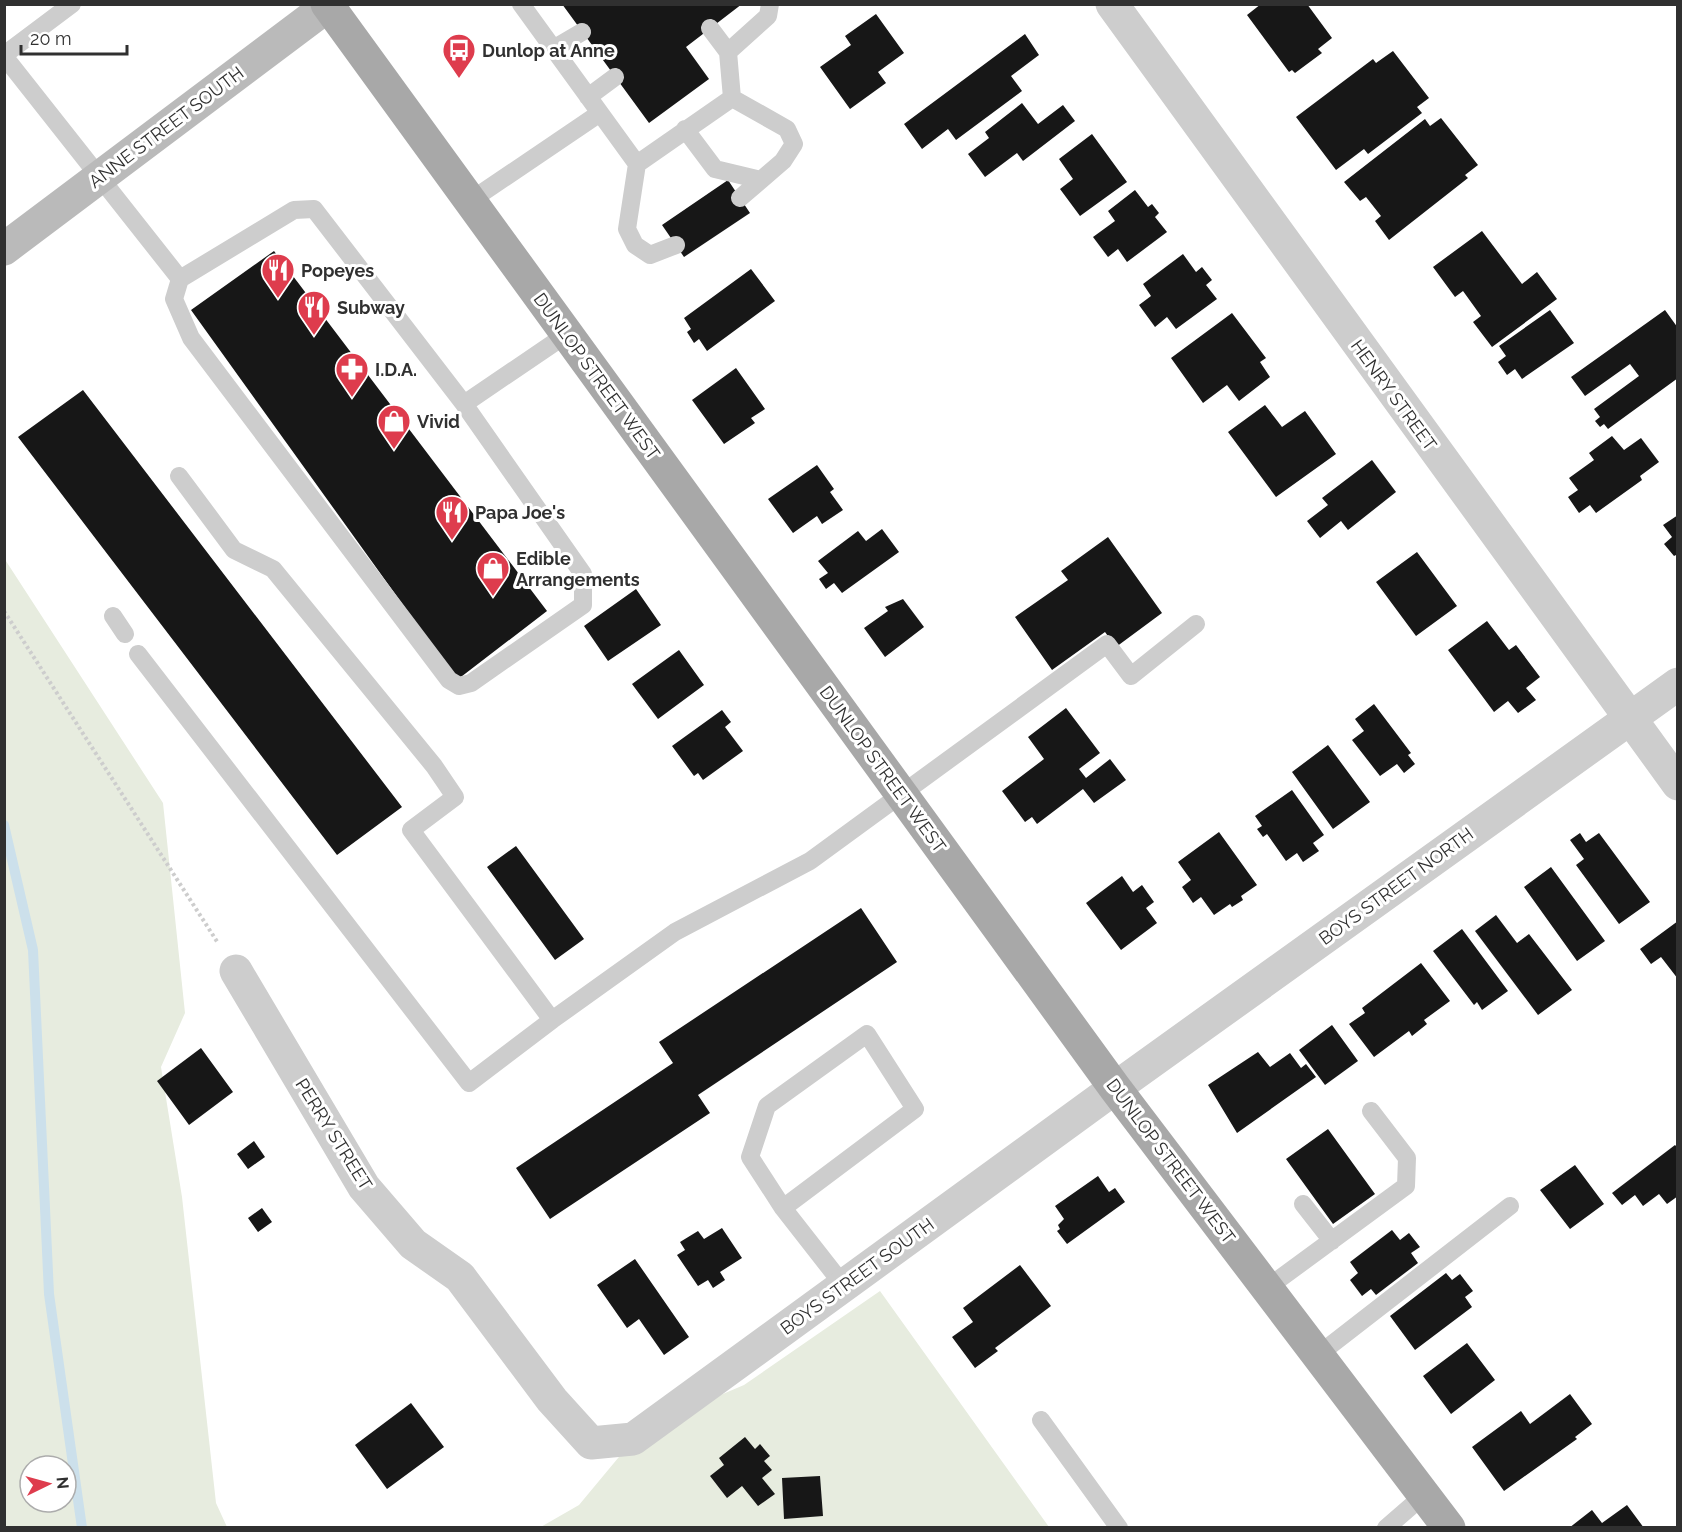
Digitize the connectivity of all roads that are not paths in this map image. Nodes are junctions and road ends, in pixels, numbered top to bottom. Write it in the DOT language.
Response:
graph roads {
  1 [pos="72,4"];
  2 [pos="770,4"];
  3 [pos="1112,4"];
  4 [pos="328,5"];
  5 [pos="522,5"];
  6 [pos="710,28"];
  7 [pos="582,32"];
  8 [pos="554,49"];
  9 [pos="728,52"];
  10 [pos="4,56"];
  11 [pos="615,77"];
  12 [pos="588,97"];
  13 [pos="732,98"];
  14 [pos="600,113"];
  15 [pos="685,129"];
  16 [pos="638,164"];
  17 [pos="99,178"];
  18 [pos="761,180"];
  19 [pos="740,198"];
  20 [pos="470,201"];
  21 [pos="676,246"];
  22 [pos="4,249"];
  23 [pos="180,279"];
  24 [pos="567,334"];
  25 [pos="465,404"];
  26 [pos="179,476"];
  27 [pos="113,616"];
  28 [pos="1196,624"];
  29 [pos="125,634"];
  30 [pos="138,654"];
  31 [pos="1677,684"];
  32 [pos="1628,720"];
  33 [pos="1677,784"];
  34 [pos="903,795"];
  35 [pos="236,971"];
  36 [pos="552,1020"];
  37 [pos="1115,1088"];
  38 [pos="1371,1111"];
  39 [pos="1303,1204"];
  40 [pos="1510,1206"];
  41 [pos="783,1208"];
  42 [pos="1332,1241"];
  43 [pos="844,1286"];
  44 [pos="1267,1288"];
  45 [pos="1318,1355"];
  46 [pos="1041,1420"];
  47 [pos="591,1443"];
  48 [pos="1424,1495"];
  49 [pos="1119,1527"];
  50 [pos="1386,1527"];
  51 [pos="1449,1527"];
  1 -- 10 [label="lane"];
  2 -- 9 [label="lane"];
  3 -- 32 [label="street, HENRY STREET"];
  4 -- 17 [label="street, ANNE STREET SOUTH"];
  4 -- 20 [label="main road, DUNLOP STREET WEST"];
  5 -- 8 [label="lane"];
  6 -- 9 [label="lane"];
  7 -- 8 [label="lane"];
  8 -- 12 [label="lane"];
  9 -- 13 [label="lane"];
  10 -- 17 [label="lane"];
  11 -- 12 [label="lane"];
  12 -- 14 [label="lane"];
  13 -- 15 [label="lane"];
  13 -- 18 [label="lane"];
  14 -- 16 [label="lane"];
  14 -- 20 [label="lane"];
  15 -- 16 [label="lane"];
  15 -- 18 [label="lane"];
  16 -- 21 [label="lane"];
  17 -- 22 [label="street, ANNE STREET SOUTH"];
  17 -- 23 [label="lane"];
  18 -- 19 [label="lane"];
  20 -- 24 [label="main road, DUNLOP STREET WEST"];
  23 -- 25 [label="lane"];
  23 -- 25 [label="lane"];
  24 -- 25 [label="lane"];
  24 -- 34 [label="main road, DUNLOP STREET WEST"];
  26 -- 36 [label="lane"];
  27 -- 29 [label="lane"];
  28 -- 34 [label="lane"];
  30 -- 36 [label="lane"];
  31 -- 32 [label="street, BOYS STREET NORTH"];
  32 -- 33 [label="street, HENRY STREET"];
  32 -- 37 [label="street, BOYS STREET NORTH"];
  34 -- 36 [label="lane"];
  34 -- 37 [label="main road, DUNLOP STREET WEST"];
  35 -- 47 [label="street, PERRY STREET"];
  37 -- 43 [label="street, BOYS STREET SOUTH"];
  37 -- 44 [label="main road, DUNLOP STREET WEST"];
  38 -- 42 [label="lane"];
  39 -- 42 [label="lane"];
  40 -- 45 [label="lane"];
  41 -- 41 [label="lane"];
  41 -- 43 [label="lane"];
  42 -- 44 [label="lane"];
  43 -- 47 [label="street, BOYS STREET SOUTH"];
  44 -- 45 [label="main road, DUNLOP STREET WEST"];
  45 -- 48 [label="main road, DUNLOP STREET WEST"];
  46 -- 49 [label="lane"];
  48 -- 50 [label="lane"];
  48 -- 51 [label="main road, DUNLOP STREET WEST"];
}
